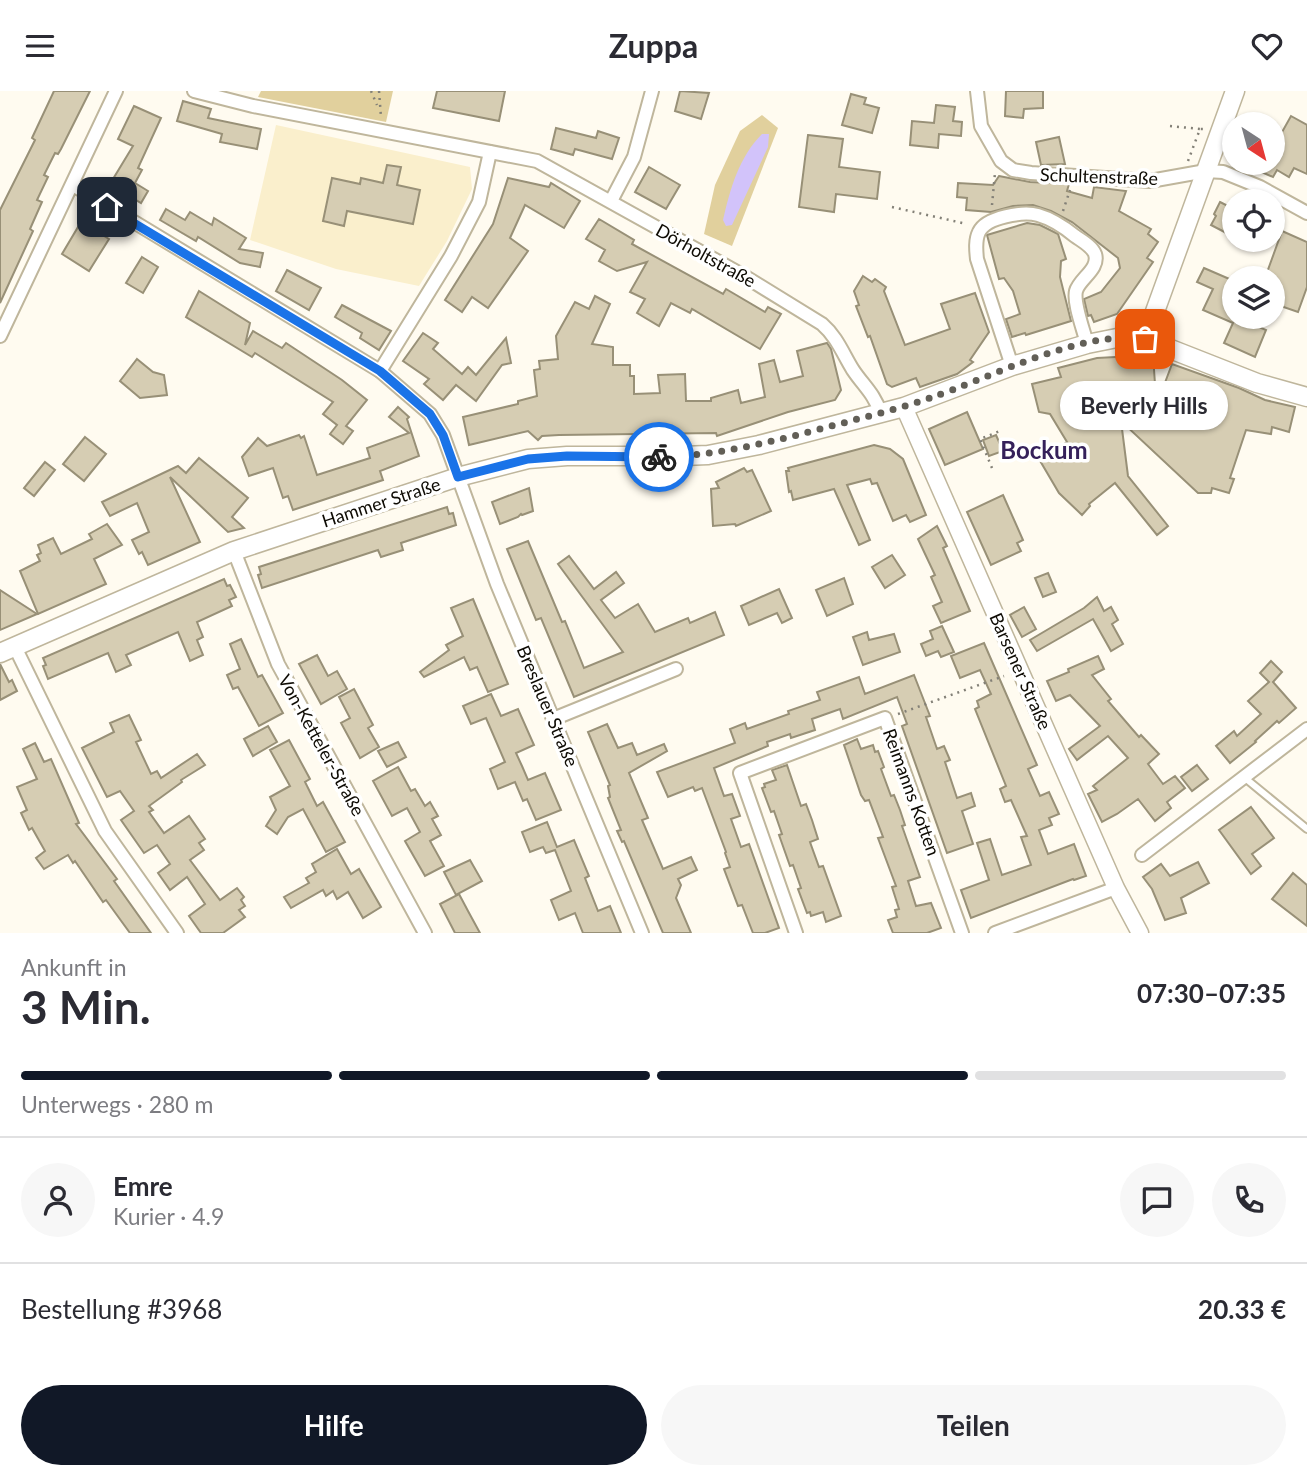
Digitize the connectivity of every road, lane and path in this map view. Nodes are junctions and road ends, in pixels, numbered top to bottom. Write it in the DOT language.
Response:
graph roads {
  1 [pos="116,91"];
  2 [pos="194,91"];
  3 [pos="370,91"];
  4 [pos="379,91"];
  5 [pos="652,91"];
  6 [pos="977,91"];
  7 [pos="1235,91"];
  8 [pos="379,108"];
  9 [pos="1170,126"];
  10 [pos="1199,129"];
  11 [pos="383,130"];
  12 [pos="490,152"];
  13 [pos="1001,161"];
  14 [pos="1206,171"];
  15 [pos="1075,176"];
  16 [pos="73,185"];
  17 [pos="611,201"];
  18 [pos="892,207"];
  19 [pos="1307,213"];
  20 [pos="991,222"];
  21 [pos="1056,222"];
  22 [pos="979,230"];
  23 [pos="0,336"];
  24 [pos="1145,339"];
  25 [pos="1087,344"];
  26 [pos="1012,366"];
  27 [pos="380,371"];
  28 [pos="1307,397"];
  29 [pos="904,407"];
  30 [pos="880,412"];
  31 [pos="1000,431"];
  32 [pos="992,468"];
  33 [pos="458,477"];
  34 [pos="234,551"];
  35 [pos="7,649"];
  36 [pos="1020,669"];
  37 [pos="676,670"];
  38 [pos="885,718"];
  39 [pos="553,719"];
  40 [pos="1307,729"];
  41 [pos="1245,778"];
  42 [pos="1307,829"];
  43 [pos="1142,855"];
  44 [pos="1116,888"];
  45 [pos="177,933"];
  46 [pos="425,933"];
  47 [pos="642,933"];
  48 [pos="796,933"];
  49 [pos="962,933"];
  50 [pos="995,933"];
  51 [pos="1140,933"];
  1 -- 16 [label="street"];
  2 -- 11 [label="street, Dörholtstraße"];
  3 -- 8 [label="path"];
  4 -- 8 [label="path"];
  5 -- 17 [label="street"];
  6 -- 13 [label="street"];
  7 -- 14 [label="main road"];
  8 -- 11 [label="path"];
  9 -- 10 [label="path"];
  11 -- 12 [label="street, Dörholtstraße"];
  12 -- 17 [label="street, Dörholtstraße"];
  12 -- 27 [label="street"];
  13 -- 15 [label="street, Schultenstraße"];
  13 -- 20 [label="path"];
  14 -- 15 [label="street, Schultenstraße"];
  14 -- 19 [label="street, Schultenstraße"];
  14 -- 24 [label="main road"];
  15 -- 21 [label="path"];
  16 -- 23 [label="street"];
  16 -- 27 [label="street, Breslauer Straße"];
  17 -- 30 [label="street, Dörholtstraße"];
  18 -- 22 [label="path"];
  20 -- 21 [label="street"];
  20 -- 22 [label="street"];
  21 -- 25 [label="street"];
  22 -- 26 [label="street"];
  24 -- 25 [label="main road, Hammer Straße"];
  24 -- 28 [label="main road"];
  25 -- 26 [label="main road, Hammer Straße"];
  26 -- 29 [label="main road, Hammer Straße"];
  27 -- 33 [label="street, Breslauer Straße"];
  29 -- 30 [label="main road, Hammer Straße"];
  29 -- 36 [label="street, Barsener Straße"];
  30 -- 33 [label="main road, Hammer Straße"];
  31 -- 32 [label="path"];
  33 -- 34 [label="main road, Hammer Straße"];
  33 -- 39 [label="street, Breslauer Straße"];
  34 -- 35 [label="main road, Hammer Straße"];
  34 -- 46 [label="street, Von-Ketteler-Straße"];
  35 -- 45 [label="street"];
  36 -- 38 [label="path"];
  36 -- 44 [label="street, Barsener Straße"];
  37 -- 39 [label="street"];
  38 -- 48 [label="street, Reimanns Kotten"];
  38 -- 49 [label="street, Reimanns Kotten"];
  39 -- 47 [label="street, Breslauer Straße"];
  40 -- 41 [label="street"];
  41 -- 42 [label="lane"];
  41 -- 43 [label="street"];
  44 -- 50 [label="street"];
  44 -- 51 [label="street, Barsener Straße"];
}
